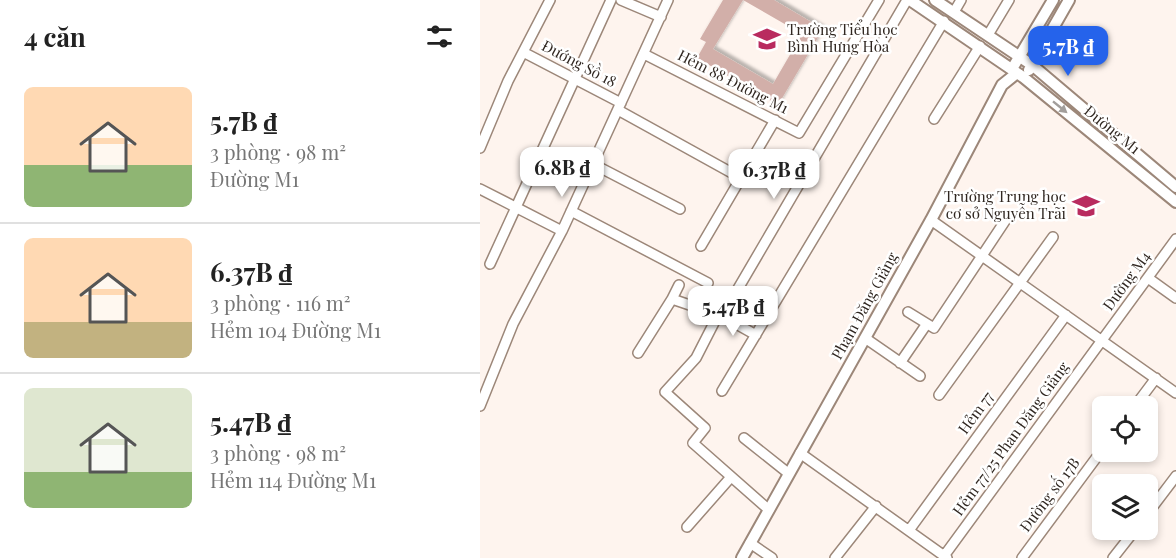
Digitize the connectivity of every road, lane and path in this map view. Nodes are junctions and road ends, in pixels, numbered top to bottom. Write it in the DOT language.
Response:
graph roads {
  1 [pos="550,0"];
  2 [pos="611,0"];
  3 [pos="621,0"];
  4 [pos="669,0"];
  5 [pos="879,0"];
  6 [pos="909,0"];
  7 [pos="935,0"];
  8 [pos="961,0"];
  9 [pos="1009,0"];
  10 [pos="1053,0"];
  11 [pos="1069,0"];
  12 [pos="954,12"];
  13 [pos="661,17"];
  14 [pos="944,21"];
  15 [pos="988,34"];
  16 [pos="980,46"];
  17 [pos="523,52"];
  18 [pos="644,54"];
  19 [pos="1020,56"];
  20 [pos="1032,65"];
  21 [pos="1018,73"];
  22 [pos="574,80"];
  23 [pos="619,106"];
  24 [pos="934,118"];
  25 [pos="775,120"];
  26 [pos="480,148"];
  27 [pos="593,164"];
  28 [pos="741,178"];
  29 [pos="1176,187"];
  30 [pos="480,189"];
  31 [pos="1176,202"];
  32 [pos="516,207"];
  33 [pos="680,209"];
  34 [pos="571,211"];
  35 [pos="1009,215"];
  36 [pos="931,220"];
  37 [pos="562,231"];
  38 [pos="1053,237"];
  39 [pos="1176,239"];
  40 [pos="701,246"];
  41 [pos="982,255"];
  42 [pos="490,264"];
  43 [pos="1148,278"];
  44 [pos="1020,282"];
  45 [pos="708,283"];
  46 [pos="679,285"];
  47 [pos="1176,298"];
  48 [pos="672,299"];
  49 [pos="908,312"];
  50 [pos="1066,315"];
  51 [pos="720,316"];
  52 [pos="926,325"];
  53 [pos="756,335"];
  54 [pos="865,338"];
  55 [pos="1102,340"];
  56 [pos="638,353"];
  57 [pos="900,363"];
  58 [pos="920,376"];
  59 [pos="1156,378"];
  60 [pos="722,391"];
  61 [pos="1176,393"];
  62 [pos="939,394"];
  63 [pos="1142,396"];
  64 [pos="480,406"];
  65 [pos="744,438"];
  66 [pos="800,453"];
  67 [pos="1093,462"];
  68 [pos="789,473"];
  69 [pos="1176,476"];
  70 [pos="731,477"];
  71 [pos="1158,500"];
  72 [pos="876,506"];
  73 [pos="769,510"];
  74 [pos="687,528"];
  75 [pos="910,529"];
  76 [pos="1127,540"];
  77 [pos="750,543"];
  78 [pos="946,557"];
  79 [pos="742,558"];
  80 [pos="772,558"];
  81 [pos="833,558"];
  82 [pos="1022,558"];
  83 [pos="1113,558"];
  1 -- 17 [label="street"];
  2 -- 22 [label="street"];
  3 -- 13 [label="street"];
  4 -- 13 [label="street"];
  5 -- 25 [label="street, Hẻm 88 Đường M1"];
  6 -- 14 [label="street, Đường M1"];
  6 -- 51 [label="street"];
  7 -- 12 [label="street, Đường M1"];
  8 -- 12 [label="street"];
  9 -- 15 [label="street"];
  10 -- 19 [label="street, Phạm Đăng Giảng"];
  11 -- 20 [label="street, Phạm Đăng Giảng"];
  12 -- 15 [label="street, Đường M1"];
  13 -- 18 [label="street"];
  14 -- 16 [label="street, Đường M1"];
  14 -- 53 [label="street"];
  15 -- 19 [label="street, Đường M1"];
  16 -- 21 [label="street, Đường M1"];
  16 -- 24 [label="street"];
  17 -- 22 [label="street, Đướng Sồ 18"];
  17 -- 26 [label="street"];
  18 -- 23 [label="street"];
  18 -- 25 [label="street, Hẻm 88 Đường M1"];
  19 -- 20 [label="street, Đường M1"];
  19 -- 21 [label="street, Phạm Đăng Giảng"];
  20 -- 21 [label="street, Phạm Đăng Giảng"];
  20 -- 29 [label="street, Đường M1"];
  21 -- 31 [label="street, Đường M1, one-way"];
  21 -- 36 [label="street, Phạm Đăng Giảng"];
  22 -- 23 [label="street, Đướng Sồ 18"];
  22 -- 32 [label="street"];
  23 -- 27 [label="street"];
  23 -- 28 [label="street, Đướng Sồ 18"];
  25 -- 28 [label="street"];
  27 -- 33 [label="street"];
  27 -- 34 [label="street"];
  28 -- 40 [label="street"];
  30 -- 32 [label="street"];
  32 -- 37 [label="street"];
  32 -- 42 [label="street"];
  34 -- 37 [label="street"];
  34 -- 45 [label="street"];
  35 -- 41 [label="street"];
  36 -- 41 [label="street"];
  36 -- 54 [label="street, Phạm Đăng Giảng"];
  37 -- 64 [label="street"];
  38 -- 44 [label="street"];
  39 -- 43 [label="street, Đường M4"];
  41 -- 44 [label="street"];
  41 -- 52 [label="street"];
  43 -- 47 [label="street"];
  43 -- 55 [label="street, Đường M4"];
  44 -- 50 [label="street"];
  44 -- 62 [label="street"];
  46 -- 48 [label="street"];
  48 -- 51 [label="street"];
  48 -- 56 [label="street"];
  49 -- 52 [label="street"];
  50 -- 55 [label="street"];
  50 -- 75 [label="street, Hẻm 77"];
  51 -- 53 [label="street"];
  51 -- 70 [label="street"];
  52 -- 57 [label="street"];
  53 -- 60 [label="street"];
  54 -- 57 [label="street"];
  54 -- 66 [label="street, Phạm Đăng Giảng"];
  55 -- 59 [label="street"];
  55 -- 78 [label="street, Hẻm 77/25 Phan Đăng Giảng"];
  57 -- 58 [label="street"];
  59 -- 61 [label="street"];
  59 -- 63 [label="street"];
  65 -- 68 [label="street"];
  66 -- 68 [label="street, Phạm Đăng Giảng"];
  66 -- 72 [label="street"];
  67 -- 82 [label="street, Đường số 17B"];
  68 -- 73 [label="street, Phạm Đăng Giảng"];
  69 -- 71 [label="street"];
  70 -- 73 [label="street"];
  70 -- 74 [label="street"];
  72 -- 75 [label="street"];
  72 -- 81 [label="street"];
  73 -- 77 [label="street, Phạm Đăng Giảng"];
  75 -- 78 [label="street"];
  76 -- 83 [label="street"];
  77 -- 79 [label="street, Phạm Đăng Giảng"];
  77 -- 80 [label="street"];
}
